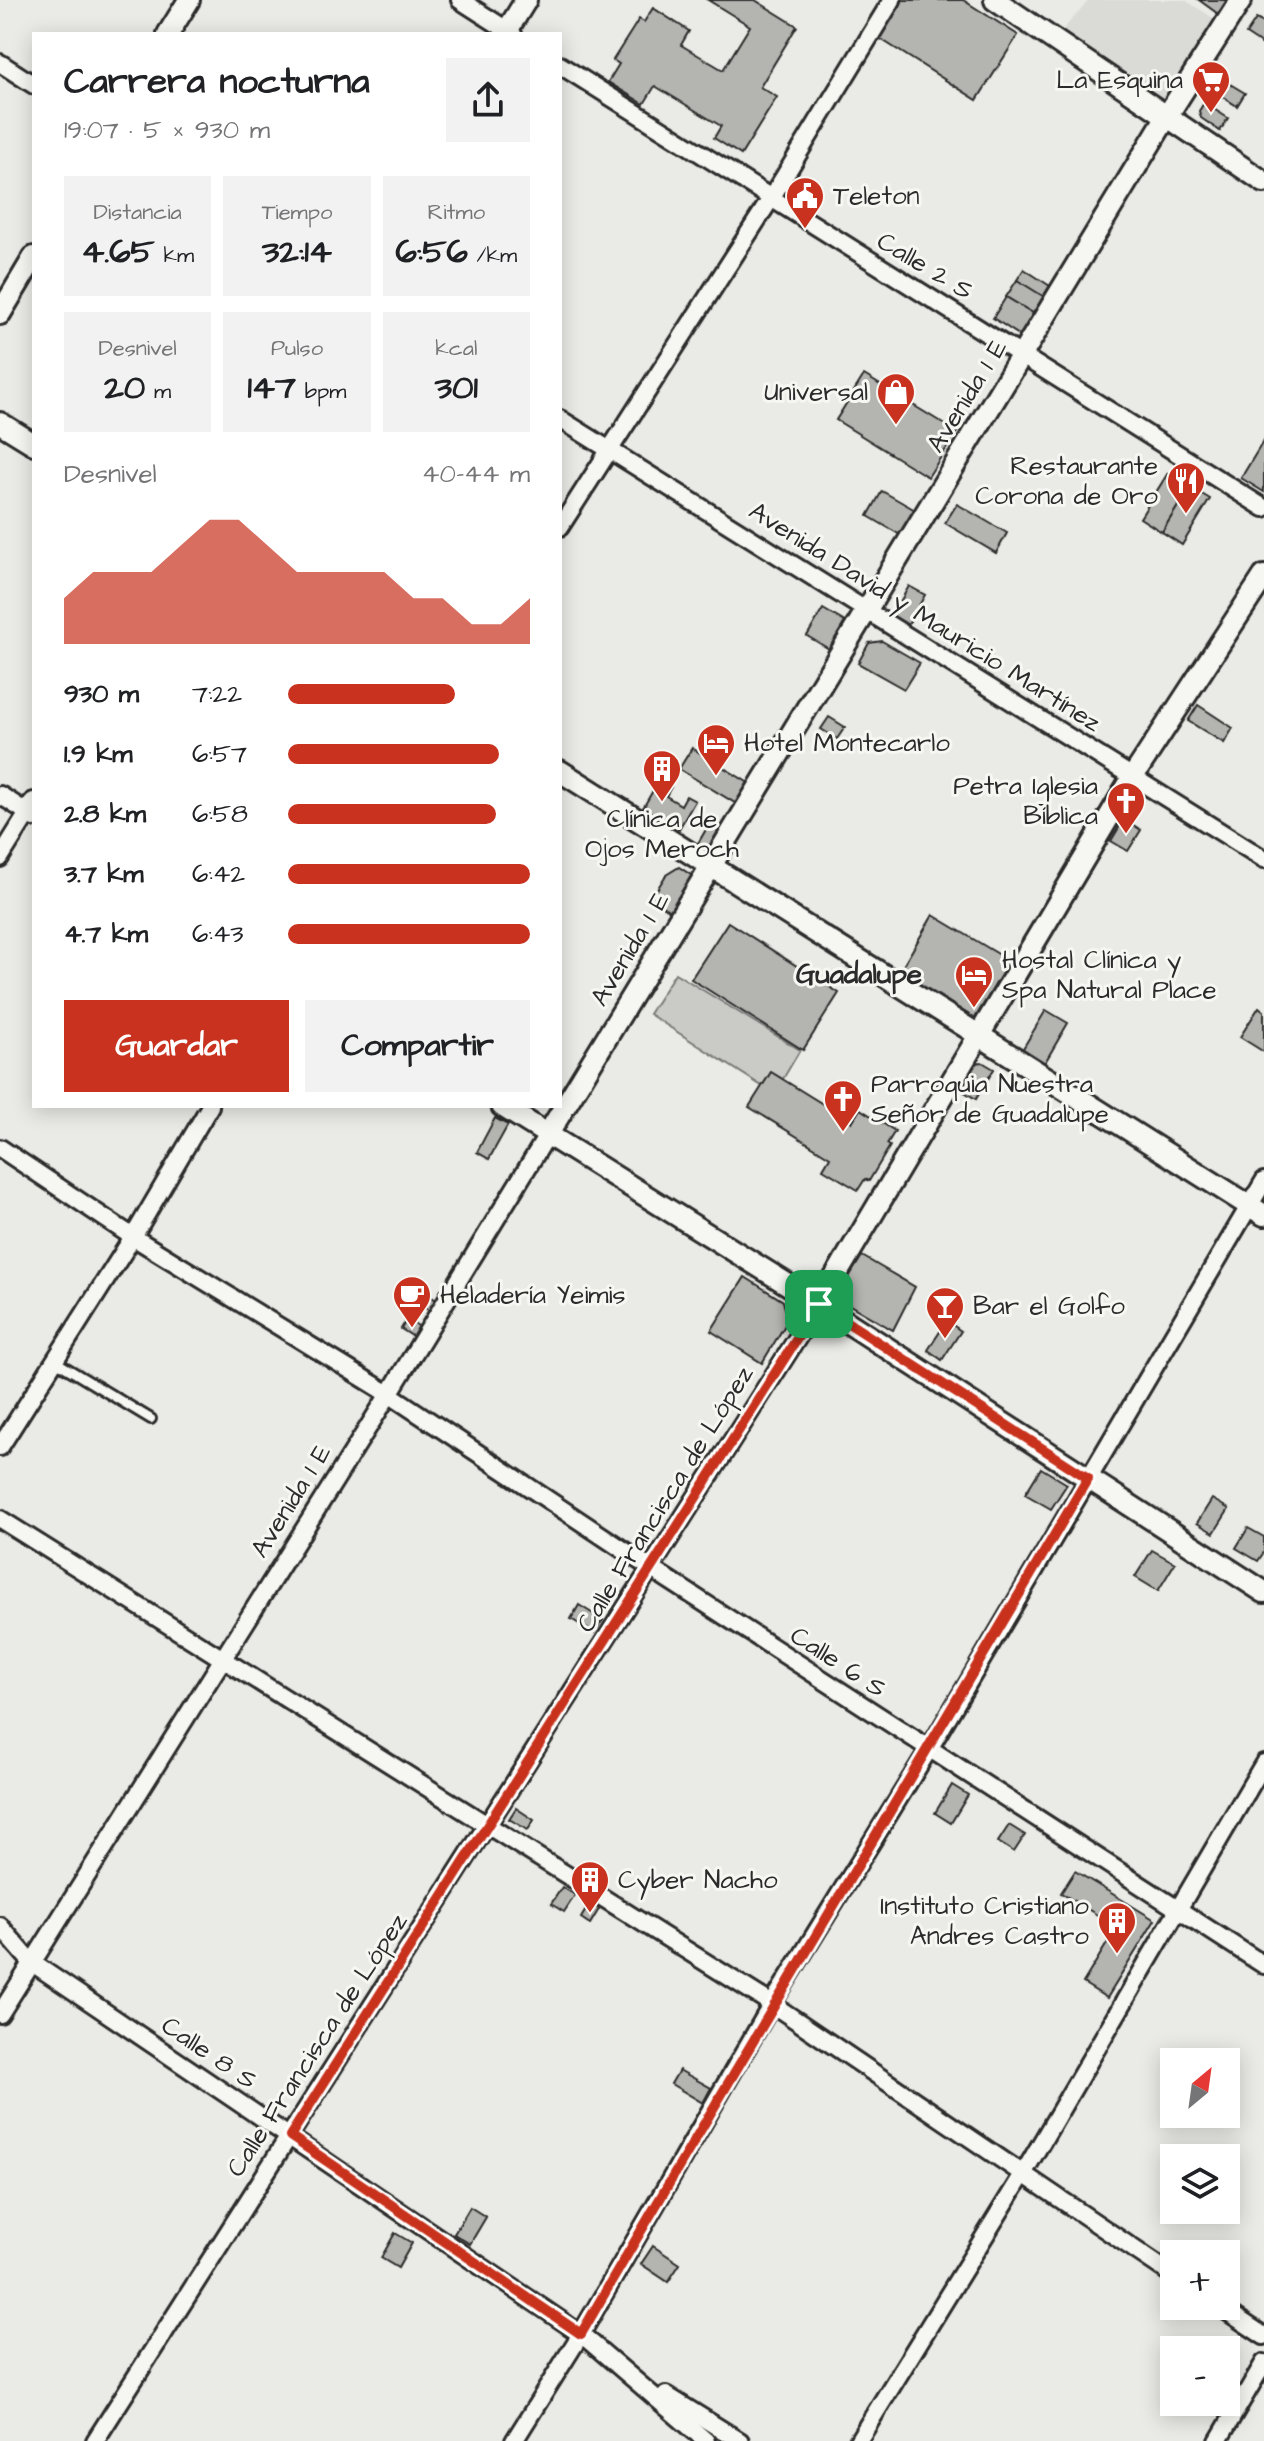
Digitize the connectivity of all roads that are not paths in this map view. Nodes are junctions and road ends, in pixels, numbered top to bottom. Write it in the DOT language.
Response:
graph roads {
  1 [pos="189,0"];
  2 [pos="460,0"];
  3 [pos="526,0"];
  4 [pos="892,0"];
  5 [pos="995,0"];
  6 [pos="1241,0"];
  7 [pos="169,32"];
  8 [pos="507,32"];
  9 [pos="509,32"];
  10 [pos="0,63"];
  11 [pos="562,66"];
  12 [pos="32,84"];
  13 [pos="1167,116"];
  14 [pos="1264,182"];
  15 [pos="770,200"];
  16 [pos="32,260"];
  17 [pos="0,314"];
  18 [pos="1024,354"];
  19 [pos="562,420"];
  20 [pos="0,423"];
  21 [pos="32,443"];
  22 [pos="608,449"];
  23 [pos="1264,508"];
  24 [pos="562,524"];
  25 [pos="1264,576"];
  26 [pos="867,609"];
  27 [pos="562,772"];
  28 [pos="1134,775"];
  29 [pos="0,795"];
  30 [pos="32,811"];
  31 [pos="0,858"];
  32 [pos="1264,859"];
  33 [pos="712,866"];
  34 [pos="981,1035"];
  35 [pos="209,1108"];
  36 [pos="505,1108"];
  37 [pos="548,1134"];
  38 [pos="0,1148"];
  39 [pos="1264,1181"];
  40 [pos="1257,1210"];
  41 [pos="133,1237"];
  42 [pos="819,1304"];
  43 [pos="55,1361"];
  44 [pos="389,1394"];
  45 [pos="151,1419"];
  46 [pos="0,1447"];
  47 [pos="1088,1478"];
  48 [pos="0,1519"];
  49 [pos="652,1569"];
  50 [pos="1264,1592"];
  51 [pos="221,1659"];
  52 [pos="929,1749"];
  53 [pos="1264,1763"];
  54 [pos="487,1826"];
  55 [pos="1176,1909"];
  56 [pos="0,1926"];
  57 [pos="31,1962"];
  58 [pos="1264,1965"];
  59 [pos="772,2004"];
  60 [pos="0,2014"];
  61 [pos="290,2136"];
  62 [pos="1023,2174"];
  63 [pos="1160,2267"];
  64 [pos="1240,2320"];
  65 [pos="581,2334"];
  66 [pos="1264,2336"];
  67 [pos="1264,2363"];
  68 [pos="631,2373"];
  69 [pos="95,2441"];
  70 [pos="514,2441"];
  71 [pos="706,2441"];
  72 [pos="740,2441"];
  73 [pos="858,2441"];
  74 [pos="1218,2441"];
  1 -- 7 [label="street"];
  2 -- 8 [label="street"];
  3 -- 9 [label="street"];
  4 -- 15 [label="street"];
  5 -- 13 [label="street"];
  6 -- 13 [label="street, Avenida 1 E"];
  10 -- 12 [label="street"];
  11 -- 15 [label="street, Calle 2 S"];
  13 -- 14 [label="street"];
  13 -- 18 [label="street, Avenida 1 E"];
  15 -- 18 [label="street, Calle 2 S"];
  15 -- 22 [label="street"];
  16 -- 17 [label="street"];
  18 -- 23 [label="street, Calle 2 S"];
  18 -- 26 [label="street, Avenida 1 E"];
  19 -- 22 [label="street, Avenida David y Mauricio Martínez"];
  20 -- 21 [label="street"];
  22 -- 24 [label="street"];
  22 -- 26 [label="street, Avenida David y Mauricio Martínez"];
  25 -- 28 [label="street, Calle Francisca de López"];
  26 -- 28 [label="street, Avenida David y Mauricio Martínez"];
  26 -- 33 [label="street, Avenida 1 E"];
  27 -- 33 [label="street"];
  28 -- 32 [label="street, Avenida David y Mauricio Martínez"];
  28 -- 34 [label="street, Calle Francisca de López"];
  29 -- 30 [label="street"];
  30 -- 31 [label="street"];
  33 -- 34 [label="street"];
  33 -- 37 [label="street, Avenida 1 E"];
  34 -- 40 [label="street"];
  34 -- 42 [label="street, Calle Francisca de López"];
  35 -- 41 [label="street"];
  36 -- 37 [label="street"];
  37 -- 42 [label="street"];
  37 -- 44 [label="street, Avenida 1 E"];
  38 -- 41 [label="street, Calle 6 S"];
  39 -- 40 [label="street"];
  40 -- 47 [label="street"];
  41 -- 43 [label="street"];
  41 -- 44 [label="street, Calle 6 S"];
  42 -- 47 [label="street"];
  42 -- 49 [label="street, Calle Francisca de López"];
  43 -- 45 [label="lane"];
  43 -- 46 [label="street"];
  44 -- 49 [label="street, Calle 6 S"];
  44 -- 51 [label="street, Avenida 1 E"];
  47 -- 50 [label="street"];
  47 -- 52 [label="street"];
  48 -- 51 [label="street"];
  49 -- 52 [label="street, Calle 6 S"];
  49 -- 54 [label="street, Calle Francisca de López"];
  51 -- 54 [label="street"];
  51 -- 57 [label="street, Avenida 1 E"];
  52 -- 55 [label="street, Calle 6 S"];
  52 -- 59 [label="street"];
  53 -- 55 [label="street"];
  54 -- 59 [label="street"];
  54 -- 61 [label="street, Calle Francisca de López"];
  55 -- 58 [label="street, Calle 6 S"];
  55 -- 62 [label="street"];
  56 -- 57 [label="street, Calle 8 S"];
  57 -- 60 [label="street, Avenida 1 E"];
  57 -- 61 [label="street, Calle 8 S"];
  59 -- 62 [label="street"];
  59 -- 65 [label="street"];
  61 -- 65 [label="street, Calle 8 S"];
  61 -- 69 [label="street, Calle Francisca de López"];
  62 -- 63 [label="street"];
  62 -- 73 [label="street"];
  64 -- 66 [label="street"];
  65 -- 68 [label="street, Calle 8 S"];
  65 -- 70 [label="street"];
  67 -- 74 [label="street"];
  68 -- 71 [label="street, Calle 8 S"];
  68 -- 72 [label="street"];
}
